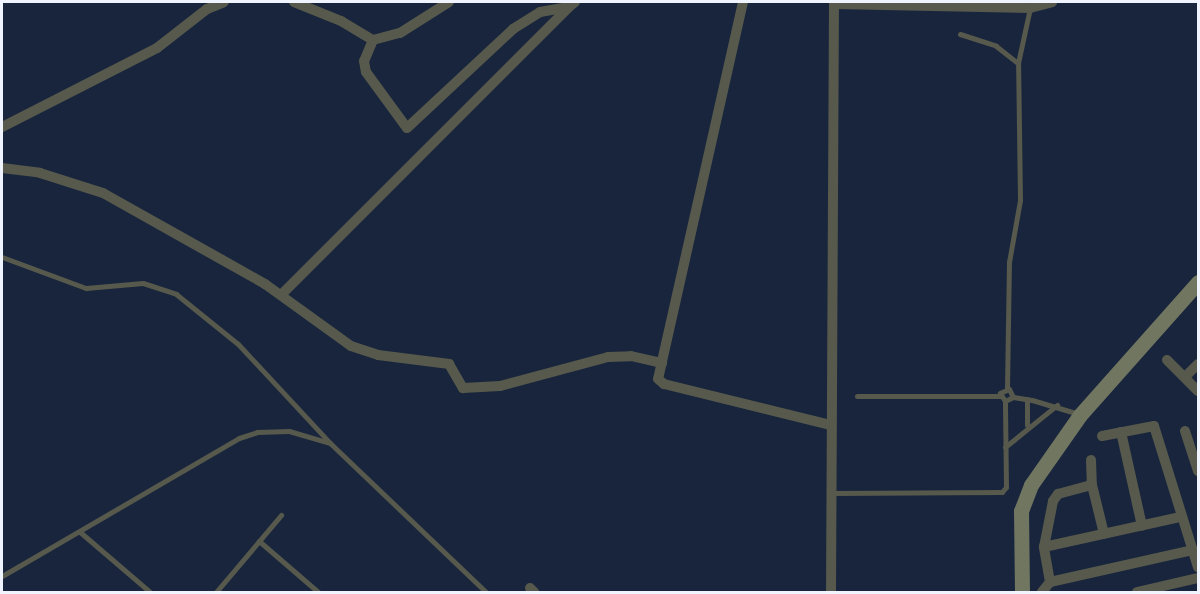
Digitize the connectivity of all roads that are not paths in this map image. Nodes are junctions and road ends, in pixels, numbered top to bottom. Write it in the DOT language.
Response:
graph roads {
  1 [pos="224,2"];
  2 [pos="294,2"];
  3 [pos="449,2"];
  4 [pos="743,2"];
  5 [pos="1052,2"];
  6 [pos="834,3"];
  7 [pos="572,4"];
  8 [pos="940,4"];
  9 [pos="1030,5"];
  10 [pos="960,34"];
  11 [pos="373,40"];
  12 [pos="1018,63"];
  13 [pos="2,127"];
  14 [pos="2,168"];
  15 [pos="2,257"];
  16 [pos="1198,282"];
  17 [pos="281,295"];
  18 [pos="1167,360"];
  19 [pos="662,363"];
  20 [pos="1198,364"];
  21 [pos="1185,377"];
  22 [pos="1007,388"];
  23 [pos="1198,391"];
  24 [pos="857,396"];
  25 [pos="1013,397"];
  26 [pos="1002,399"];
  27 [pos="1027,399"];
  28 [pos="1057,405"];
  29 [pos="1080,414"];
  30 [pos="831,425"];
  31 [pos="1027,425"];
  32 [pos="1185,431"];
  33 [pos="1121,432"];
  34 [pos="1102,436"];
  35 [pos="330,443"];
  36 [pos="1005,447"];
  37 [pos="1091,460"];
  38 [pos="1198,471"];
  39 [pos="1092,485"];
  40 [pos="831,493"];
  41 [pos="281,515"];
  42 [pos="1181,517"];
  43 [pos="1142,526"];
  44 [pos="80,531"];
  45 [pos="1104,534"];
  46 [pos="259,541"];
  47 [pos="1044,547"];
  48 [pos="1193,550"];
  49 [pos="1198,567"];
  50 [pos="2,576"];
  51 [pos="1198,578"];
  52 [pos="1050,582"];
  53 [pos="150,592"];
  54 [pos="216,592"];
  55 [pos="318,592"];
  56 [pos="486,592"];
  57 [pos="831,592"];
  58 [pos="1022,592"];
  59 [pos="1042,592"];
  60 [pos="1137,592"];
  1 -- 13 [label="street"];
  2 -- 11 [label="street"];
  3 -- 11 [label="street"];
  4 -- 19 [label="street"];
  5 -- 9 [label="street"];
  6 -- 8 [label="street"];
  6 -- 30 [label="street"];
  7 -- 11 [label="street"];
  7 -- 17 [label="street"];
  8 -- 9 [label="street"];
  9 -- 12 [label="lane"];
  10 -- 12 [label="lane"];
  12 -- 22 [label="lane"];
  14 -- 17 [label="street"];
  15 -- 35 [label="lane"];
  16 -- 29 [label="street"];
  17 -- 19 [label="street"];
  18 -- 21 [label="street"];
  19 -- 30 [label="street"];
  20 -- 21 [label="street"];
  21 -- 23 [label="street"];
  22 -- 25 [label="lane"];
  22 -- 26 [label="lane"];
  24 -- 26 [label="lane"];
  25 -- 26 [label="lane"];
  25 -- 27 [label="lane"];
  26 -- 36 [label="lane"];
  27 -- 28 [label="lane"];
  27 -- 31 [label="lane"];
  28 -- 29 [label="lane"];
  28 -- 31 [label="lane"];
  29 -- 58 [label="street"];
  30 -- 40 [label="street"];
  31 -- 36 [label="lane"];
  32 -- 38 [label="street"];
  33 -- 34 [label="street"];
  33 -- 42 [label="street"];
  33 -- 43 [label="street"];
  35 -- 44 [label="lane"];
  35 -- 56 [label="lane"];
  36 -- 40 [label="lane"];
  37 -- 39 [label="street"];
  39 -- 45 [label="street"];
  39 -- 47 [label="street"];
  40 -- 57 [label="street"];
  41 -- 46 [label="lane"];
  42 -- 43 [label="street"];
  42 -- 48 [label="street"];
  43 -- 45 [label="street"];
  44 -- 50 [label="lane"];
  44 -- 53 [label="lane"];
  45 -- 47 [label="street"];
  46 -- 54 [label="lane"];
  46 -- 55 [label="lane"];
  47 -- 52 [label="street"];
  48 -- 49 [label="street"];
  48 -- 52 [label="street"];
  51 -- 60 [label="street"];
  52 -- 59 [label="street"];
}
